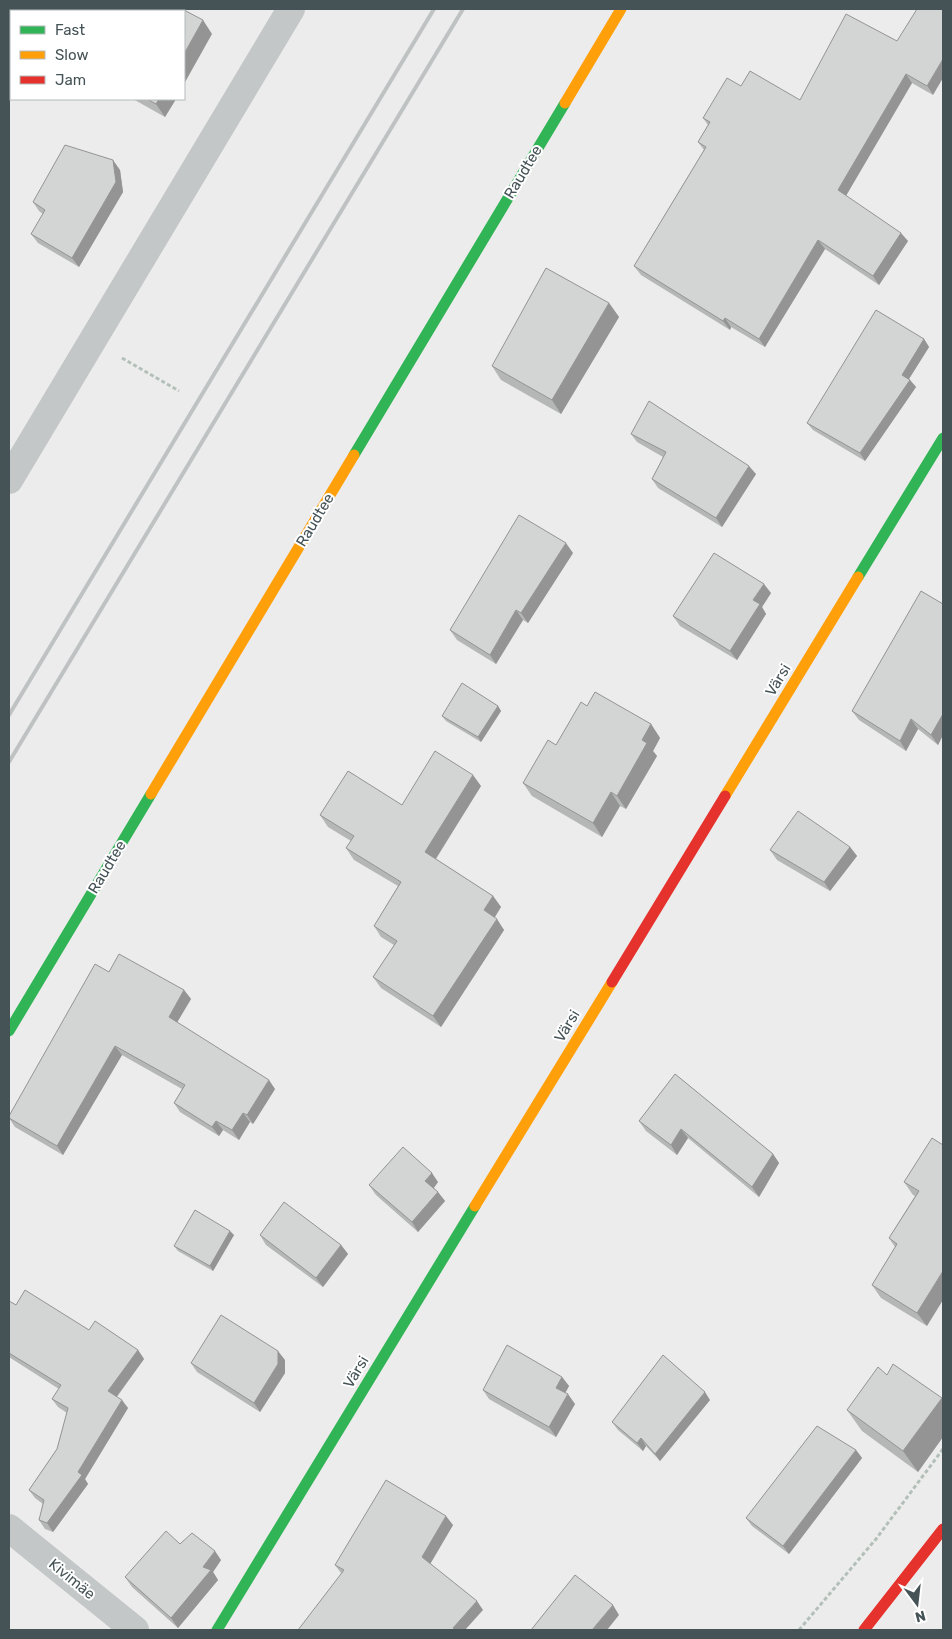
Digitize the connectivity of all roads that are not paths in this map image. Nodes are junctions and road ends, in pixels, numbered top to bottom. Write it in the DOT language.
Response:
graph roads {
  1 [pos="291,9"];
  2 [pos="621,9"];
  3 [pos="943,438"];
  4 [pos="9,480"];
  5 [pos="9,1031"];
  6 [pos="9,1528"];
  7 [pos="943,1529"];
  8 [pos="135,1630"];
  9 [pos="217,1630"];
  10 [pos="864,1630"];
  1 -- 4 [label="street"];
  2 -- 5 [label="street, Raudtee"];
  3 -- 9 [label="street, Värsi"];
  6 -- 8 [label="street, Kivimäe"];
  7 -- 10 [label="street"];
}
